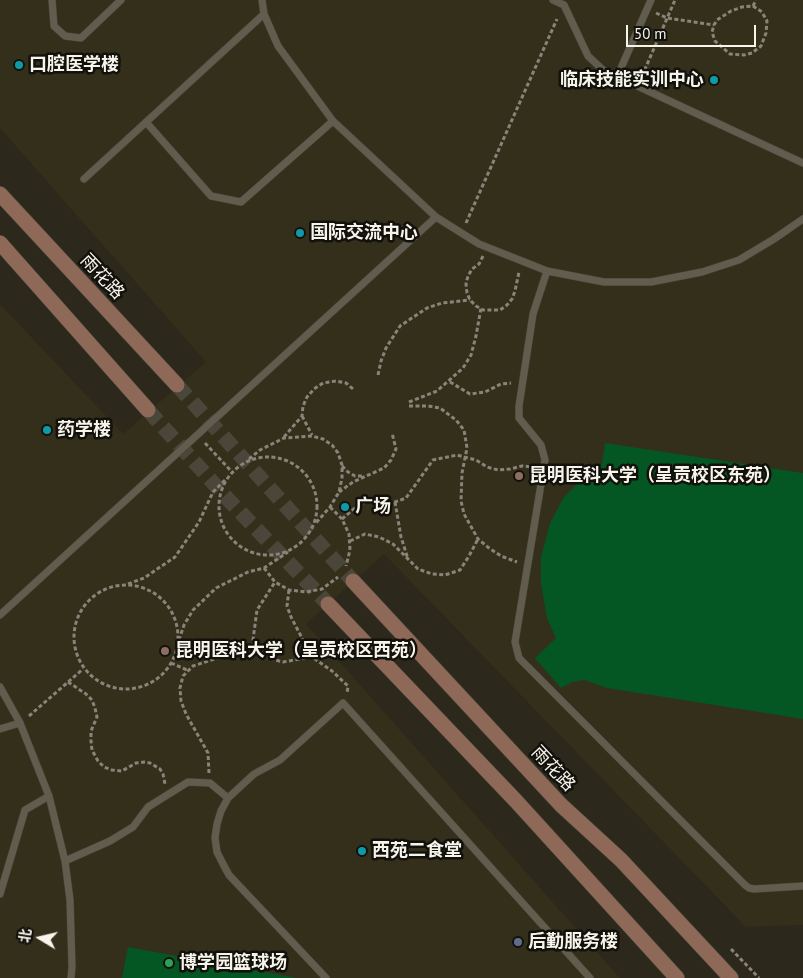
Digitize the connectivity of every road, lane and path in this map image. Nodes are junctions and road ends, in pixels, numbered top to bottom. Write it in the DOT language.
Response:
graph roads {
  1 [pos="52,0"];
  2 [pos="121,0"];
  3 [pos="262,0"];
  4 [pos="553,0"];
  5 [pos="651,0"];
  6 [pos="675,0"];
  7 [pos="756,0"];
  8 [pos="565,2"];
  9 [pos="753,6"];
  10 [pos="264,14"];
  11 [pos="667,18"];
  12 [pos="714,25"];
  13 [pos="617,77"];
  14 [pos="637,86"];
  15 [pos="333,121"];
  16 [pos="146,122"];
  17 [pos="803,163"];
  18 [pos="84,178"];
  19 [pos="0,194"];
  20 [pos="436,217"];
  21 [pos="803,219"];
  22 [pos="462,233"];
  23 [pos="0,243"];
  24 [pos="487,247"];
  25 [pos="522,261"];
  26 [pos="547,272"];
  27 [pos="470,300"];
  28 [pos="480,308"];
  29 [pos="378,375"];
  30 [pos="450,382"];
  31 [pos="522,384"];
  32 [pos="177,385"];
  33 [pos="353,389"];
  34 [pos="148,410"];
  35 [pos="302,416"];
  36 [pos="392,433"];
  37 [pos="198,435"];
  38 [pos="312,436"];
  39 [pos="284,438"];
  40 [pos="466,457"];
  41 [pos="247,460"];
  42 [pos="342,465"];
  43 [pos="544,468"];
  44 [pos="232,472"];
  45 [pos="364,476"];
  46 [pos="226,479"];
  47 [pos="339,492"];
  48 [pos="395,502"];
  49 [pos="330,508"];
  50 [pos="342,519"];
  51 [pos="313,527"];
  52 [pos="478,539"];
  53 [pos="350,540"];
  54 [pos="289,551"];
  55 [pos="408,560"];
  56 [pos="528,564"];
  57 [pos="264,568"];
  58 [pos="353,581"];
  59 [pos="275,582"];
  60 [pos="128,584"];
  61 [pos="290,590"];
  62 [pos="328,604"];
  63 [pos="0,615"];
  64 [pos="178,643"];
  65 [pos="252,647"];
  66 [pos="312,657"];
  67 [pos="171,663"];
  68 [pos="83,669"];
  69 [pos="187,670"];
  70 [pos="68,682"];
  71 [pos="0,687"];
  72 [pos="343,703"];
  73 [pos="20,723"];
  74 [pos="0,729"];
  75 [pos="210,783"];
  76 [pos="166,795"];
  77 [pos="49,796"];
  78 [pos="228,798"];
  79 [pos="66,860"];
  80 [pos="803,886"];
  81 [pos="0,894"];
  82 [pos="732,949"];
  83 [pos="70,978"];
  84 [pos="326,978"];
  85 [pos="590,978"];
  86 [pos="677,978"];
  87 [pos="731,978"];
  88 [pos="759,978"];
  1 -- 2 [label="lane"];
  3 -- 10 [label="lane"];
  4 -- 8 [label="lane"];
  5 -- 13 [label="lane"];
  6 -- 11 [label="path"];
  7 -- 9 [label="path"];
  8 -- 13 [label="lane"];
  8 -- 22 [label="path"];
  9 -- 12 [label="path"];
  9 -- 12 [label="path"];
  10 -- 15 [label="lane"];
  10 -- 16 [label="lane"];
  11 -- 12 [label="path"];
  11 -- 14 [label="path"];
  13 -- 14 [label="lane"];
  14 -- 17 [label="lane"];
  15 -- 16 [label="lane"];
  15 -- 20 [label="lane"];
  16 -- 18 [label="lane"];
  19 -- 32 [label="street, 雨花路"];
  20 -- 22 [label="lane"];
  20 -- 37 [label="lane"];
  21 -- 26 [label="lane"];
  22 -- 24 [label="lane"];
  23 -- 34 [label="street"];
  24 -- 25 [label="lane"];
  24 -- 27 [label="path"];
  25 -- 26 [label="lane"];
  25 -- 28 [label="path"];
  26 -- 31 [label="lane"];
  27 -- 28 [label="path"];
  27 -- 29 [label="path"];
  28 -- 30 [label="path"];
  30 -- 31 [label="path"];
  30 -- 40 [label="path"];
  31 -- 43 [label="lane"];
  33 -- 35 [label="path"];
  35 -- 38 [label="path"];
  35 -- 39 [label="path"];
  36 -- 45 [label="path"];
  37 -- 44 [label="path"];
  37 -- 63 [label="lane"];
  38 -- 39 [label="path"];
  38 -- 42 [label="path"];
  39 -- 41 [label="path"];
  40 -- 43 [label="path"];
  40 -- 48 [label="path"];
  40 -- 52 [label="path"];
  41 -- 44 [label="path"];
  41 -- 51 [label="path"];
  42 -- 45 [label="path"];
  42 -- 47 [label="path"];
  43 -- 56 [label="lane"];
  44 -- 46 [label="path"];
  45 -- 47 [label="path"];
  46 -- 54 [label="path"];
  46 -- 60 [label="path"];
  47 -- 49 [label="path"];
  48 -- 50 [label="path"];
  48 -- 55 [label="path"];
  49 -- 50 [label="path"];
  49 -- 51 [label="path"];
  50 -- 53 [label="path"];
  51 -- 54 [label="path"];
  52 -- 55 [label="path"];
  52 -- 56 [label="path"];
  53 -- 55 [label="path"];
  53 -- 61 [label="path"];
  54 -- 57 [label="path"];
  56 -- 80 [label="lane"];
  57 -- 59 [label="path"];
  57 -- 64 [label="path"];
  58 -- 87 [label="street, 雨花路"];
  59 -- 61 [label="path"];
  59 -- 65 [label="path"];
  60 -- 64 [label="path"];
  60 -- 68 [label="path"];
  61 -- 66 [label="path"];
  62 -- 86 [label="street"];
  64 -- 67 [label="path"];
  65 -- 66 [label="path"];
  65 -- 69 [label="path"];
  66 -- 72 [label="path"];
  67 -- 68 [label="path"];
  67 -- 69 [label="path"];
  68 -- 70 [label="path"];
  69 -- 75 [label="path"];
  70 -- 73 [label="path"];
  70 -- 76 [label="path"];
  71 -- 73 [label="lane"];
  72 -- 78 [label="lane"];
  72 -- 85 [label="lane"];
  73 -- 74 [label="lane"];
  73 -- 77 [label="lane"];
  75 -- 76 [label="lane"];
  75 -- 78 [label="lane"];
  76 -- 79 [label="lane"];
  77 -- 79 [label="lane"];
  77 -- 81 [label="lane"];
  78 -- 84 [label="lane"];
  79 -- 83 [label="lane"];
  82 -- 88 [label="path"];
}
